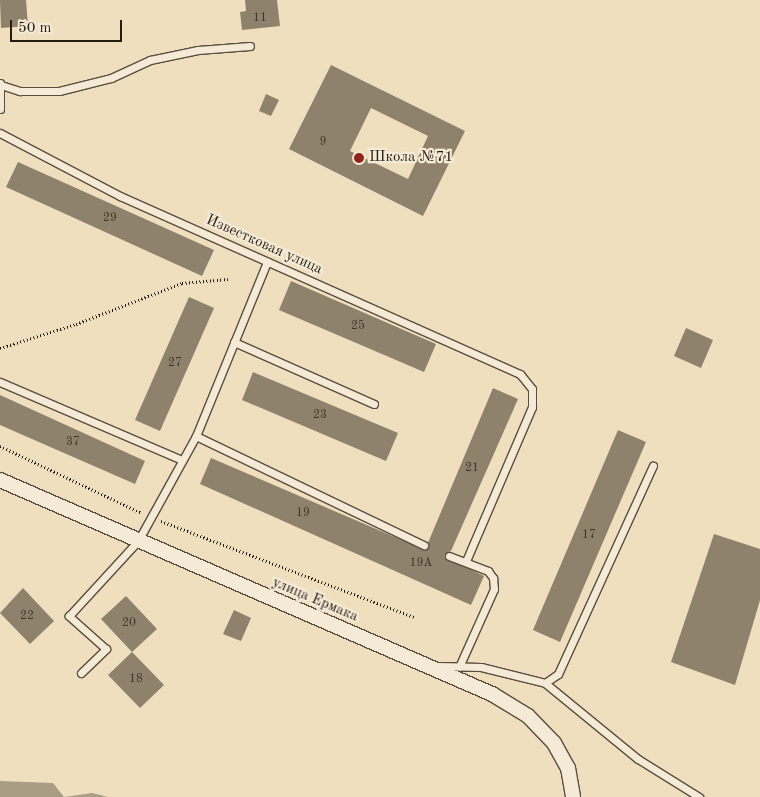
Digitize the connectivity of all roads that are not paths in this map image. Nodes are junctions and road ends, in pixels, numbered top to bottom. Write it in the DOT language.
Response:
graph roads {
  1 [pos="250,46"];
  2 [pos="0,84"];
  3 [pos="0,109"];
  4 [pos="0,133"];
  5 [pos="267,262"];
  6 [pos="234,342"];
  7 [pos="0,382"];
  8 [pos="374,404"];
  9 [pos="196,436"];
  10 [pos="182,460"];
  11 [pos="653,466"];
  12 [pos="0,480"];
  13 [pos="138,541"];
  14 [pos="424,545"];
  15 [pos="449,556"];
  16 [pos="466,561"];
  17 [pos="426,666"];
  18 [pos="459,666"];
  19 [pos="81,673"];
  20 [pos="545,683"];
  21 [pos="573,796"];
  22 [pos="699,797"];
  1 -- 2 [label="lane"];
  2 -- 3 [label="lane"];
  4 -- 5 [label="lane, Известковая улица"];
  5 -- 6 [label="lane"];
  5 -- 16 [label="lane, Известковая улица"];
  6 -- 8 [label="lane"];
  6 -- 9 [label="lane"];
  7 -- 10 [label="lane"];
  9 -- 10 [label="lane"];
  9 -- 14 [label="lane"];
  10 -- 13 [label="lane"];
  11 -- 20 [label="lane"];
  12 -- 13 [label="street, улица Ермака"];
  13 -- 17 [label="street, улица Ермака"];
  13 -- 19 [label="lane"];
  15 -- 16 [label="lane"];
  16 -- 18 [label="lane"];
  17 -- 18 [label="lane"];
  17 -- 21 [label="street, улица Ермака"];
  18 -- 20 [label="lane"];
  20 -- 22 [label="lane"];
}
